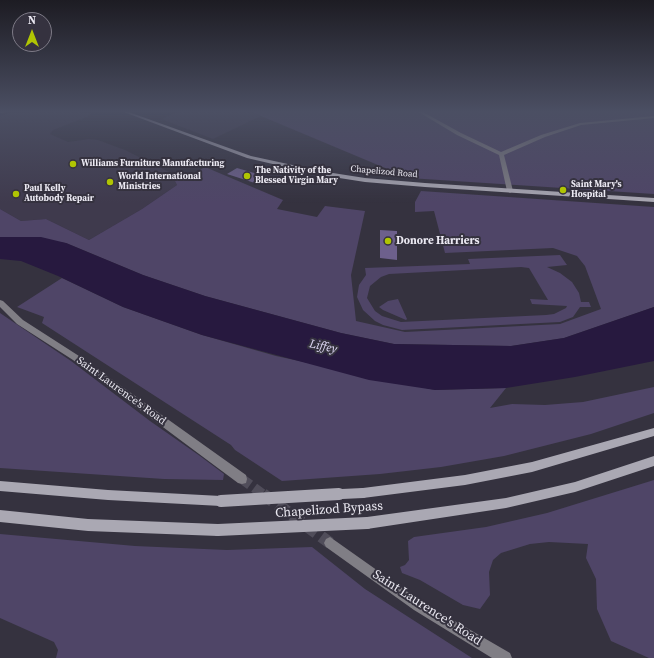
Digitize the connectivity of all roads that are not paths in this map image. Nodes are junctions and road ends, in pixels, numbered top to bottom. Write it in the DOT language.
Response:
graph roads {
  1 [pos="208,142"];
  2 [pos="475,142"];
  3 [pos="530,142"];
  4 [pos="501,154"];
  5 [pos="510,191"];
  6 [pos="654,200"];
  7 [pos="0,303"];
  8 [pos="654,432"];
  9 [pos="654,461"];
  10 [pos="242,479"];
  11 [pos="0,486"];
  12 [pos="0,516"];
  13 [pos="330,543"];
  14 [pos="505,658"];
  1 -- 5 [label="main road, Chapelizod Road"];
  2 -- 4 [label="street"];
  3 -- 4 [label="street"];
  4 -- 5 [label="street"];
  5 -- 6 [label="main road, Chapelizod Road"];
  7 -- 10 [label="street, Saint Laurence's Road"];
  8 -- 11 [label="main road, Chapelizod Bypass, bridge"];
  9 -- 12 [label="main road, Chapelizod Bypass, bridge"];
  13 -- 14 [label="street, Saint Laurence's Road"];
}
